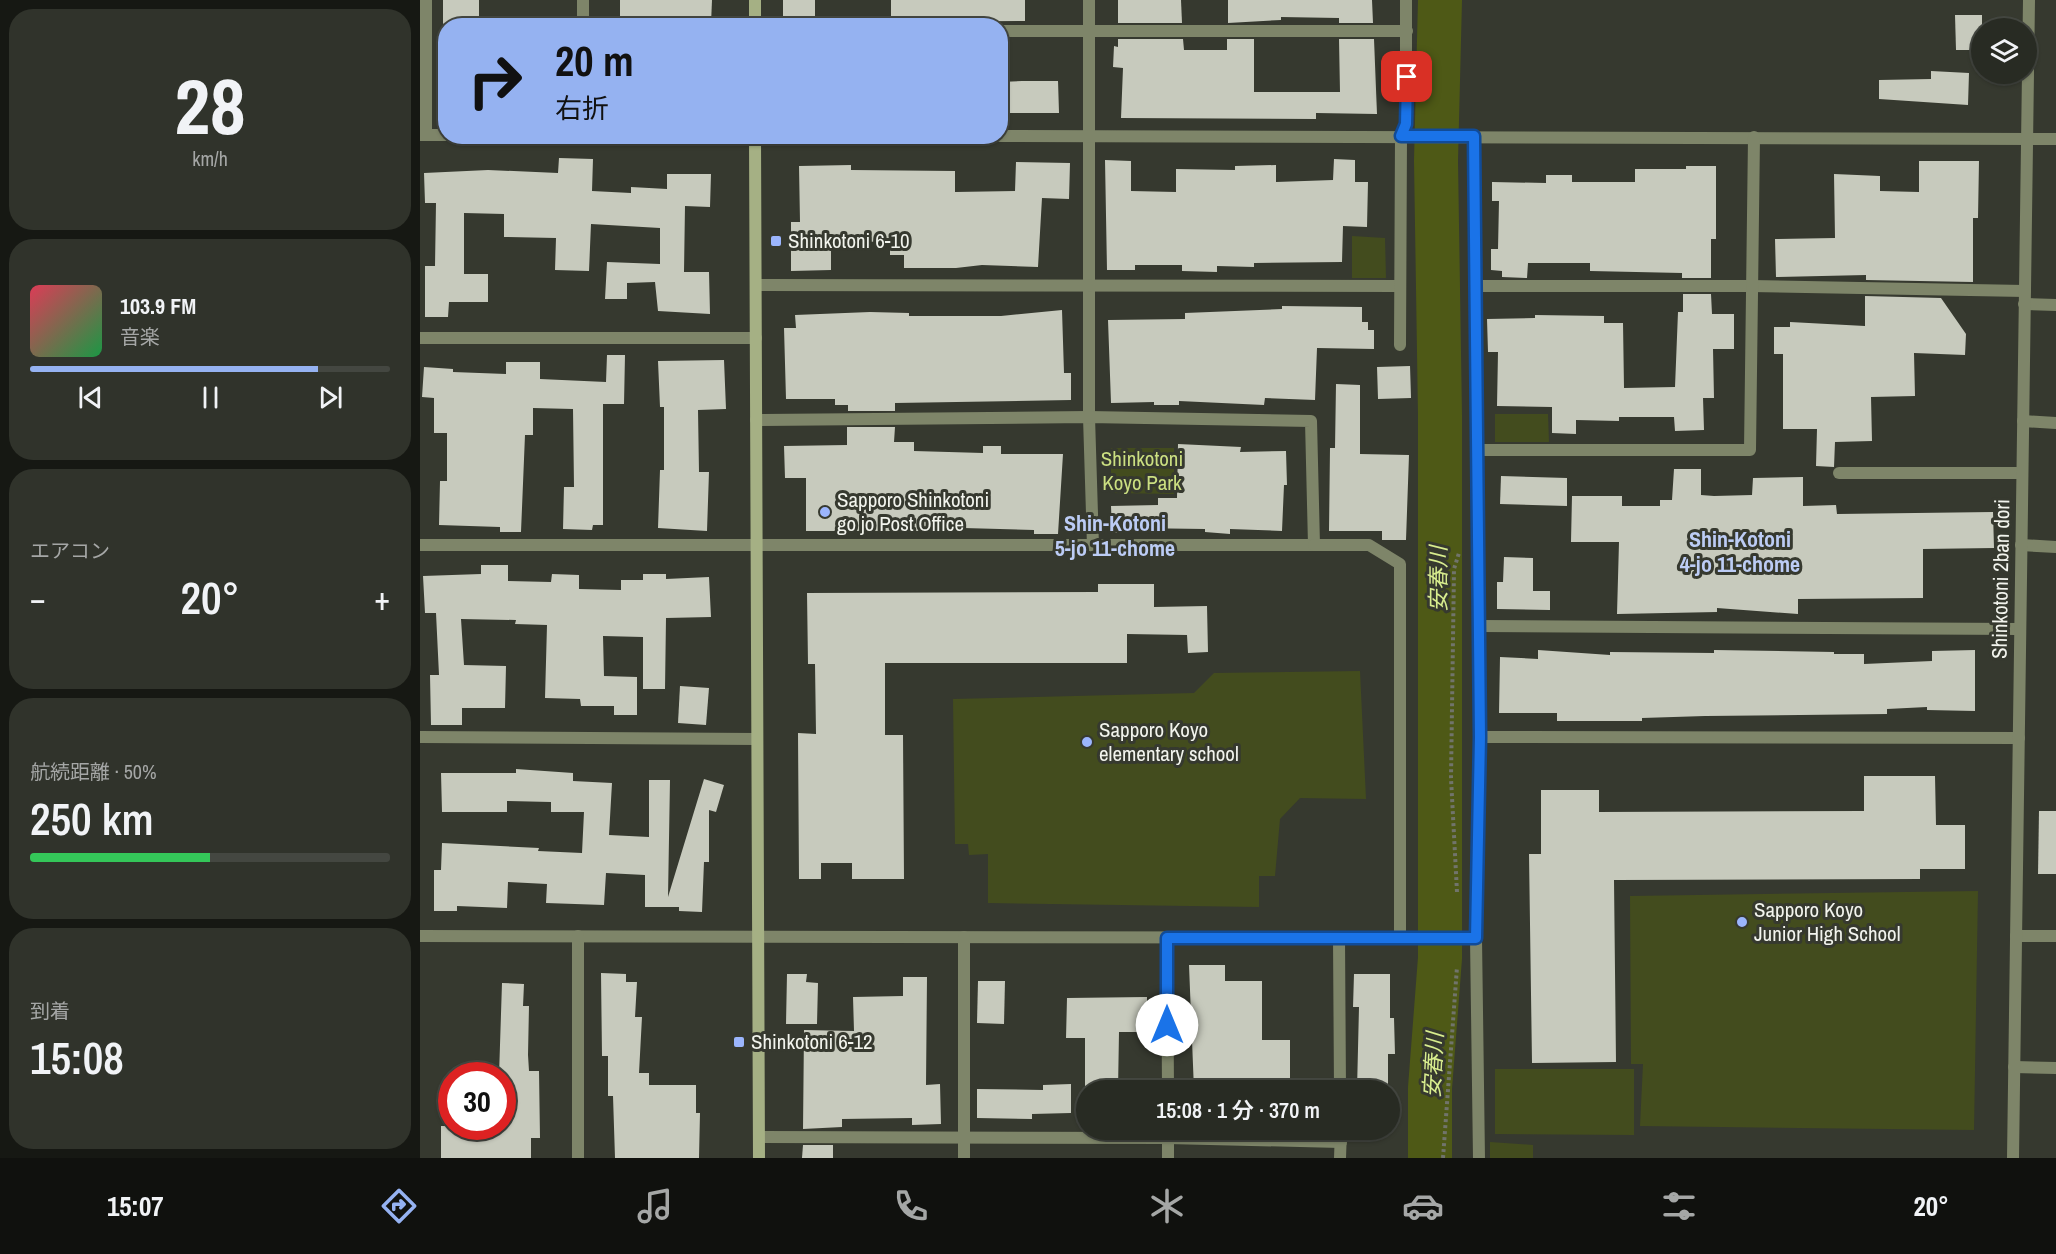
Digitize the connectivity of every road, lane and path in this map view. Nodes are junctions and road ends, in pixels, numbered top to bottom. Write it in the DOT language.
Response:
graph roads {
  1 [pos="426,0"];
  2 [pos="583,0"];
  3 [pos="755,0"];
  4 [pos="1089,0"];
  5 [pos="1406,0"];
  6 [pos="2029,0"];
  7 [pos="583,18"];
  8 [pos="755,18"];
  9 [pos="1008,31"];
  10 [pos="1089,31"];
  11 [pos="1407,31"];
  12 [pos="423,135"];
  13 [pos="1008,136"];
  14 [pos="1090,136"];
  15 [pos="1401,136"];
  16 [pos="1474,136"];
  17 [pos="1754,137"];
  18 [pos="2026,139"];
  19 [pos="2056,139"];
  20 [pos="755,144"];
  21 [pos="756,285"];
  22 [pos="1091,286"];
  23 [pos="1400,286"];
  24 [pos="1475,286"];
  25 [pos="1751,286"];
  26 [pos="2024,297"];
  27 [pos="2056,305"];
  28 [pos="420,338"];
  29 [pos="756,338"];
  30 [pos="1400,345"];
  31 [pos="1089,417"];
  32 [pos="756,420"];
  33 [pos="2023,422"];
  34 [pos="2056,423"];
  35 [pos="1478,450"];
  36 [pos="1839,473"];
  37 [pos="2022,473"];
  38 [pos="1462,542"];
  39 [pos="420,545"];
  40 [pos="1314,545"];
  41 [pos="2021,545"];
  42 [pos="1093,546"];
  43 [pos="757,547"];
  44 [pos="2056,547"];
  45 [pos="1479,627"];
  46 [pos="2020,629"];
  47 [pos="420,736"];
  48 [pos="1480,737"];
  49 [pos="2019,738"];
  50 [pos="758,739"];
  51 [pos="1457,901"];
  52 [pos="420,936"];
  53 [pos="578,936"];
  54 [pos="2016,936"];
  55 [pos="2056,936"];
  56 [pos="758,937"];
  57 [pos="964,938"];
  58 [pos="1167,938"];
  59 [pos="1339,938"];
  60 [pos="1400,938"];
  61 [pos="1476,938"];
  62 [pos="1457,966"];
  63 [pos="2014,1067"];
  64 [pos="2056,1068"];
  65 [pos="1168,1080"];
  66 [pos="1340,1080"];
  67 [pos="1076,1135"];
  68 [pos="963,1136"];
  69 [pos="759,1137"];
  70 [pos="1168,1140"];
  71 [pos="1341,1140"];
  72 [pos="578,1158"];
  73 [pos="759,1158"];
  74 [pos="964,1158"];
  75 [pos="1168,1158"];
  76 [pos="1340,1158"];
  77 [pos="1443,1158"];
  78 [pos="1479,1158"];
  79 [pos="2013,1158"];
  1 -- 12 [label="street"];
  2 -- 7 [label="street"];
  3 -- 8 [label="street"];
  4 -- 10 [label="street"];
  5 -- 11 [label="street"];
  6 -- 18 [label="street, Shinkotoni 2ban dori"];
  9 -- 10 [label="street"];
  10 -- 11 [label="street"];
  10 -- 14 [label="street"];
  11 -- 15 [label="street"];
  13 -- 14 [label="street"];
  14 -- 15 [label="street"];
  14 -- 22 [label="street"];
  15 -- 16 [label="street"];
  15 -- 23 [label="street"];
  16 -- 17 [label="street"];
  16 -- 24 [label="street"];
  17 -- 18 [label="street"];
  17 -- 25 [label="street"];
  18 -- 19 [label="street"];
  18 -- 26 [label="street, Shinkotoni 2ban dori"];
  20 -- 21 [label="street"];
  21 -- 22 [label="street"];
  21 -- 29 [label="street"];
  22 -- 23 [label="street"];
  22 -- 31 [label="street"];
  23 -- 30 [label="street"];
  24 -- 25 [label="street"];
  24 -- 35 [label="street"];
  25 -- 26 [label="street"];
  25 -- 35 [label="street"];
  26 -- 27 [label="street"];
  26 -- 33 [label="street, Shinkotoni 2ban dori"];
  28 -- 29 [label="street"];
  29 -- 32 [label="street"];
  31 -- 32 [label="street"];
  31 -- 40 [label="street"];
  31 -- 42 [label="street"];
  32 -- 43 [label="street"];
  33 -- 34 [label="street"];
  33 -- 37 [label="street, Shinkotoni 2ban dori"];
  35 -- 45 [label="street"];
  36 -- 37 [label="street"];
  37 -- 41 [label="street, Shinkotoni 2ban dori"];
  38 -- 51 [label="path"];
  39 -- 43 [label="street"];
  40 -- 42 [label="street"];
  40 -- 60 [label="street"];
  41 -- 44 [label="street"];
  41 -- 46 [label="street, Shinkotoni 2ban dori"];
  42 -- 43 [label="street"];
  43 -- 50 [label="street"];
  45 -- 46 [label="street"];
  45 -- 48 [label="street"];
  46 -- 49 [label="street, Shinkotoni 2ban dori"];
  47 -- 50 [label="street"];
  48 -- 49 [label="street"];
  48 -- 61 [label="street"];
  49 -- 54 [label="street, Shinkotoni 2ban dori"];
  50 -- 56 [label="street"];
  52 -- 53 [label="street"];
  53 -- 56 [label="street"];
  53 -- 72 [label="street"];
  54 -- 55 [label="street"];
  54 -- 63 [label="street, Shinkotoni 2ban dori"];
  56 -- 57 [label="street"];
  56 -- 69 [label="street"];
  57 -- 58 [label="street"];
  57 -- 68 [label="street"];
  58 -- 59 [label="street"];
  58 -- 65 [label="street"];
  59 -- 60 [label="street"];
  59 -- 66 [label="street"];
  60 -- 61 [label="street"];
  61 -- 78 [label="street"];
  62 -- 77 [label="path"];
  63 -- 64 [label="street"];
  63 -- 79 [label="street, Shinkotoni 2ban dori"];
  67 -- 68 [label="street"];
  68 -- 69 [label="street"];
  68 -- 74 [label="street"];
  69 -- 73 [label="street"];
  70 -- 75 [label="street"];
  71 -- 76 [label="street"];
}
